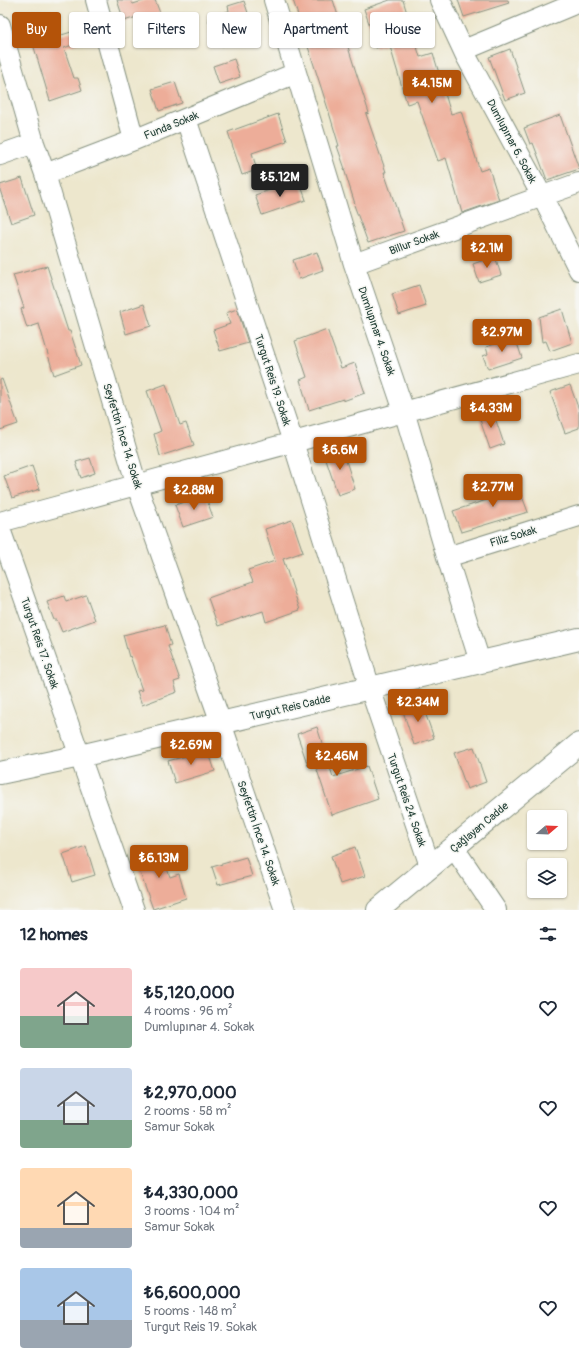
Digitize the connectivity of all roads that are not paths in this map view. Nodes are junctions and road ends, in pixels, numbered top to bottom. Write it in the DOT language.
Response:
graph roads {
  1 [pos="96,0"];
  2 [pos="274,0"];
  3 [pos="440,0"];
  4 [pos="579,2"];
  5 [pos="0,24"];
  6 [pos="464,50"];
  7 [pos="296,73"];
  8 [pos="186,119"];
  9 [pos="134,140"];
  10 [pos="34,143"];
  11 [pos="0,155"];
  12 [pos="45,174"];
  13 [pos="579,183"];
  14 [pos="542,196"];
  15 [pos="354,264"];
  16 [pos="579,270"];
  17 [pos="579,364"];
  18 [pos="404,411"];
  19 [pos="293,442"];
  20 [pos="137,486"];
  21 [pos="579,516"];
  22 [pos="0,522"];
  23 [pos="0,529"];
  24 [pos="446,557"];
  25 [pos="579,639"];
  26 [pos="480,662"];
  27 [pos="370,688"];
  28 [pos="221,723"];
  29 [pos="579,744"];
  30 [pos="80,756"];
  31 [pos="0,773"];
  32 [pos="454,848"];
  33 [pos="430,866"];
  34 [pos="134,910"];
  35 [pos="285,910"];
  36 [pos="378,910"];
  37 [pos="496,910"];
  1 -- 9 [label="street"];
  2 -- 7 [label="street, Dumlupınar 4. Sokak"];
  3 -- 6 [label="street, Dumlupınar 6. Sokak"];
  4 -- 6 [label="street"];
  5 -- 10 [label="street, Seyfettin İnce 14. Sokak"];
  6 -- 14 [label="street, Dumlupınar 6. Sokak"];
  7 -- 8 [label="street, Funda Sokak"];
  7 -- 15 [label="street, Dumlupınar 4. Sokak"];
  8 -- 9 [label="street, Funda Sokak"];
  8 -- 19 [label="street, Turgut Reis 19. Sokak"];
  9 -- 12 [label="street, Funda Sokak"];
  10 -- 11 [label="street"];
  10 -- 12 [label="street, Seyfettin İnce 14. Sokak"];
  12 -- 20 [label="street, Seyfettin İnce 14. Sokak"];
  13 -- 14 [label="street, Billur Sokak"];
  14 -- 15 [label="street, Billur Sokak"];
  14 -- 16 [label="street, Dumlupınar 6. Sokak"];
  15 -- 18 [label="street, Dumlupınar 4. Sokak"];
  17 -- 18 [label="street"];
  18 -- 19 [label="street"];
  18 -- 24 [label="street, Dumlupınar 4. Sokak"];
  19 -- 20 [label="street"];
  19 -- 27 [label="street, Turgut Reis 19. Sokak"];
  20 -- 22 [label="street"];
  20 -- 28 [label="street, Seyfettin İnce 14. Sokak"];
  21 -- 24 [label="street, Filiz Sokak"];
  23 -- 30 [label="street, Turgut Reis 17. Sokak"];
  24 -- 26 [label="street, Dumlupınar 4. Sokak"];
  25 -- 26 [label="street, Turgut Reis Cadde"];
  26 -- 27 [label="street, Turgut Reis Cadde"];
  27 -- 28 [label="street, Turgut Reis Cadde"];
  27 -- 33 [label="street, Turgut Reis 24. Sokak"];
  28 -- 30 [label="street, Turgut Reis Cadde"];
  28 -- 35 [label="street, Seyfettin İnce 14. Sokak"];
  29 -- 32 [label="street, Çağlayan Cadde"];
  30 -- 31 [label="street, Turgut Reis Cadde"];
  30 -- 34 [label="street, Turgut Reis 17. Sokak"];
  32 -- 33 [label="street, Çağlayan Cadde"];
  32 -- 37 [label="street"];
  33 -- 36 [label="street, Çağlayan Cadde"];
}
